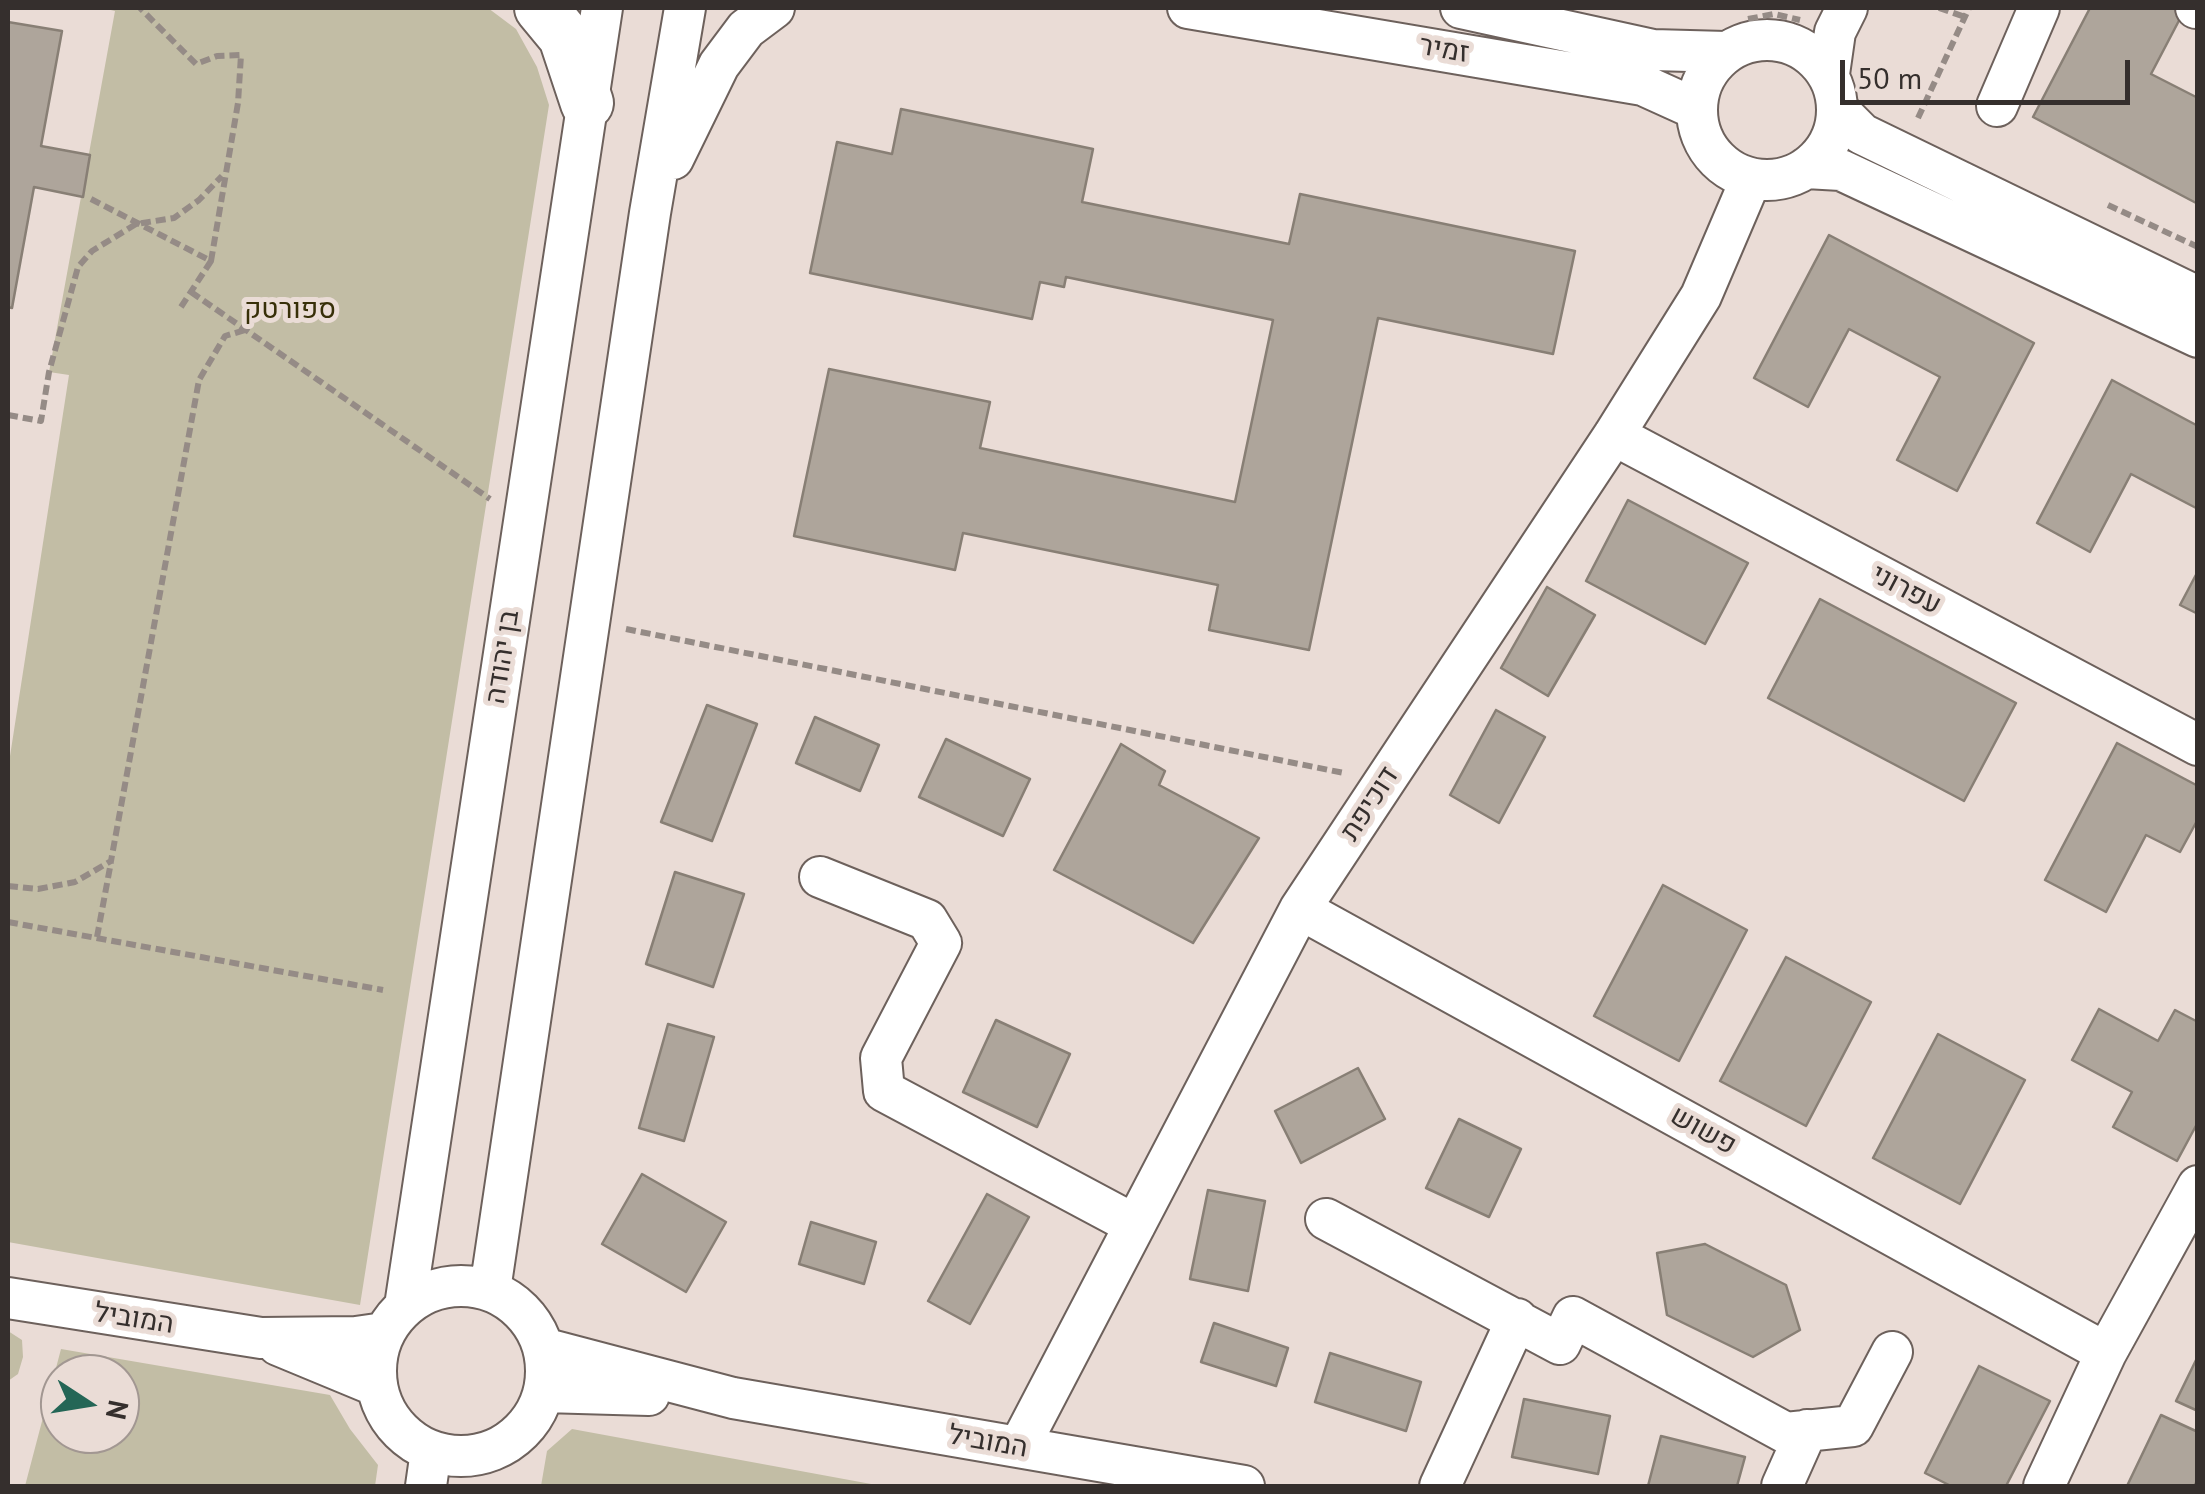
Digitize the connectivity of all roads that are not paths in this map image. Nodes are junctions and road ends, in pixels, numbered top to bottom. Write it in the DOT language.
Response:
graph roads {
  1 [pos="541,8"];
  2 [pos="602,8"];
  3 [pos="685,8"];
  4 [pos="774,8"];
  5 [pos="1188,8"];
  6 [pos="1462,8"];
  7 [pos="2039,8"];
  8 [pos="1816,20"];
  9 [pos="1730,37"];
  10 [pos="1833,91"];
  11 [pos="587,103"];
  12 [pos="1997,106"];
  13 [pos="1696,109"];
  14 [pos="1806,168"];
  15 [pos="1751,179"];
  16 [pos="650,213"];
  17 [pos="2198,296"];
  18 [pos="2198,337"];
  19 [pos="1614,434"];
  20 [pos="2198,745"];
  21 [pos="820,877"];
  22 [pos="1300,909"];
  23 [pos="2198,1186"];
  24 [pos="1326,1219"];
  25 [pos="1135,1225"];
  26 [pos="490,1290"];
  27 [pos="8,1298"];
  28 [pos="1517,1319"];
  29 [pos="394,1320"];
  30 [pos="260,1338"];
  31 [pos="543,1348"];
  32 [pos="1892,1352"];
  33 [pos="2106,1353"];
  34 [pos="377,1386"];
  35 [pos="544,1392"];
  36 [pos="732,1398"];
  37 [pos="1807,1430"];
  38 [pos="1019,1446"];
  39 [pos="492,1468"];
  40 [pos="428,1469"];
  41 [pos="1244,1486"];
  42 [pos="1440,1486"];
  43 [pos="1782,1486"];
  44 [pos="2044,1486"];
  1 -- 11 [label="main road"];
  2 -- 11 [label="street, בן יהודה"];
  3 -- 16 [label="street"];
  4 -- 16 [label="street"];
  5 -- 13 [label="street, זמיר"];
  6 -- 9 [label="street, זמיר"];
  7 -- 12 [label="street"];
  8 -- 9 [label="street, זמיר"];
  8 -- 10 [label="street"];
  8 -- 10 [label="street"];
  9 -- 13 [label="street"];
  10 -- 14 [label="street"];
  10 -- 17 [label="street"];
  11 -- 29 [label="street, בן יהודה"];
  13 -- 15 [label="street"];
  14 -- 15 [label="street"];
  14 -- 18 [label="street"];
  15 -- 19 [label="street, דוכיפת"];
  16 -- 26 [label="street"];
  19 -- 20 [label="street, עפרוני"];
  19 -- 22 [label="street, דוכיפת"];
  21 -- 25 [label="street"];
  22 -- 25 [label="street, דוכיפת"];
  22 -- 33 [label="street, פשוש"];
  23 -- 33 [label="street"];
  24 -- 28 [label="street"];
  25 -- 38 [label="street, דוכיפת"];
  26 -- 29 [label="street"];
  26 -- 31 [label="street"];
  27 -- 30 [label="street, המוביל"];
  28 -- 37 [label="street"];
  28 -- 42 [label="street"];
  29 -- 30 [label="street, המוביל"];
  29 -- 34 [label="street"];
  30 -- 34 [label="street, המוביל"];
  31 -- 35 [label="street"];
  31 -- 36 [label="street, המוביל"];
  32 -- 37 [label="street"];
  33 -- 44 [label="street"];
  34 -- 40 [label="street"];
  35 -- 36 [label="street, המוביל"];
  35 -- 39 [label="street"];
  36 -- 38 [label="street, המוביל"];
  37 -- 43 [label="street"];
  38 -- 41 [label="street, המוביל"];
  39 -- 40 [label="street"];
}
